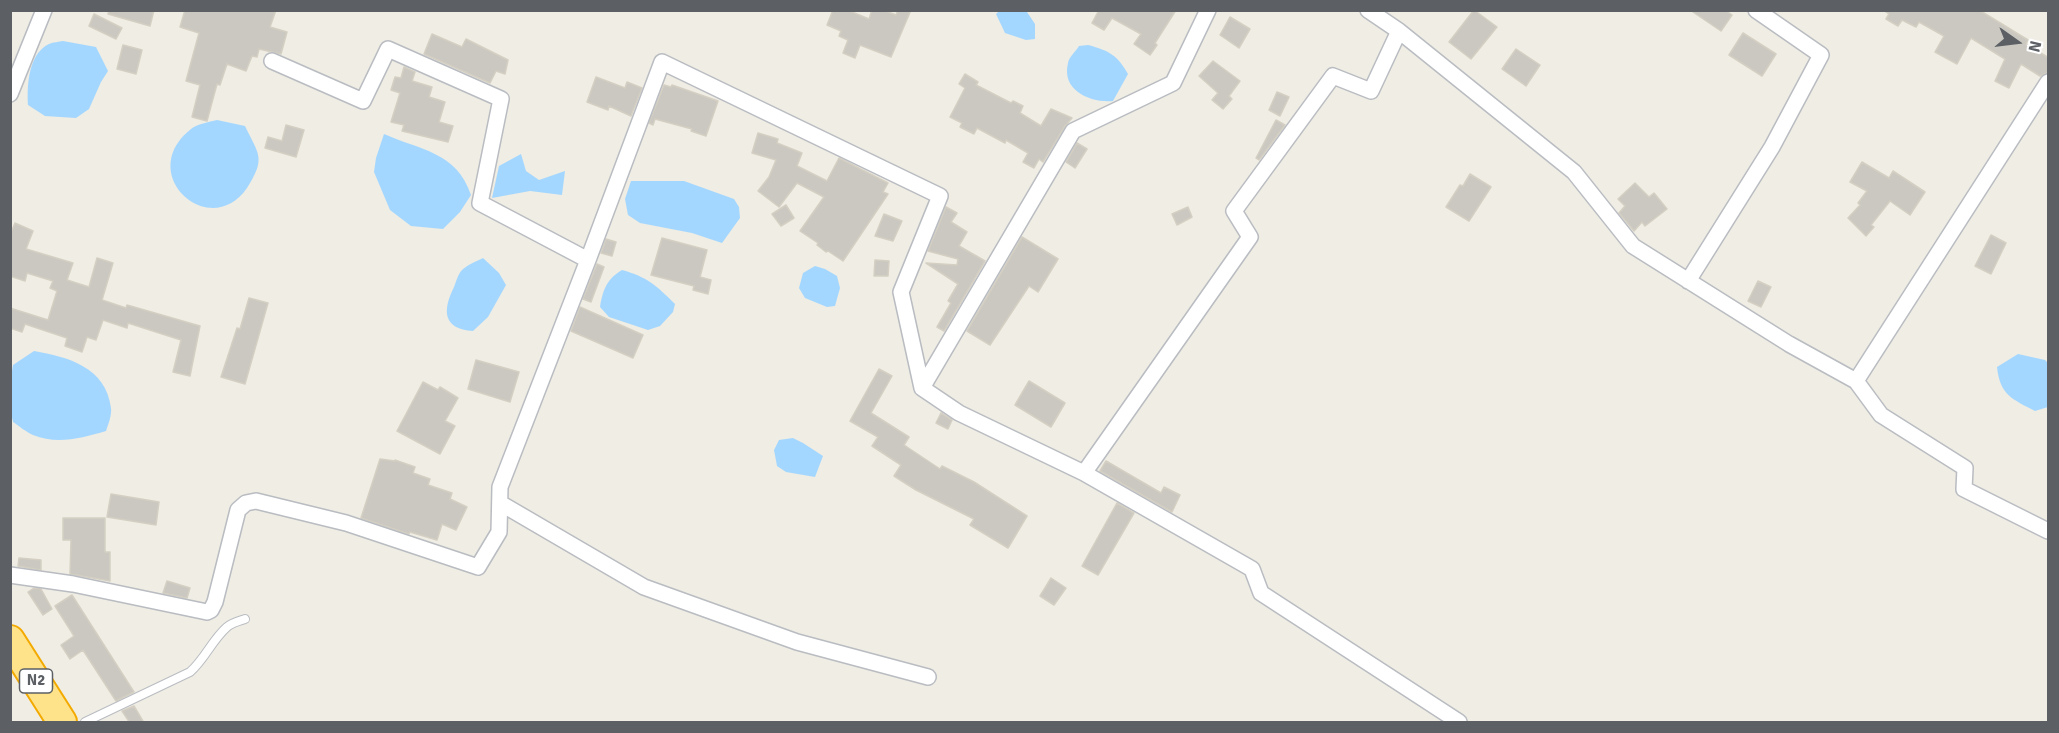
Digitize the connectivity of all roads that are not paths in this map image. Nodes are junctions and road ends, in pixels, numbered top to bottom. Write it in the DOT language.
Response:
graph roads {
  1 [pos="44,10"];
  2 [pos="1208,10"];
  3 [pos="1368,10"];
  4 [pos="1756,10"];
  5 [pos="1399,32"];
  6 [pos="272,61"];
  7 [pos="2049,81"];
  8 [pos="10,94"];
  9 [pos="588,260"];
  10 [pos="1688,281"];
  11 [pos="1856,381"];
  12 [pos="922,388"];
  13 [pos="1084,473"];
  14 [pos="500,503"];
  15 [pos="2047,527"];
  16 [pos="10,575"];
  17 [pos="245,619"];
  18 [pos="10,640"];
  19 [pos="928,677"];
  20 [pos="62,723"];
  21 [pos="86,723"];
  22 [pos="1459,723"];
  1 -- 8 [label="street"];
  2 -- 12 [label="street"];
  3 -- 5 [label="street"];
  4 -- 10 [label="street"];
  5 -- 10 [label="street"];
  5 -- 13 [label="street"];
  6 -- 9 [label="street"];
  7 -- 11 [label="street"];
  9 -- 12 [label="street"];
  9 -- 14 [label="street"];
  10 -- 11 [label="street"];
  11 -- 15 [label="street"];
  12 -- 13 [label="street"];
  13 -- 22 [label="street"];
  14 -- 16 [label="street"];
  14 -- 19 [label="street"];
  17 -- 21 [label="lane"];
  18 -- 20 [label="highway, N2"];
}
